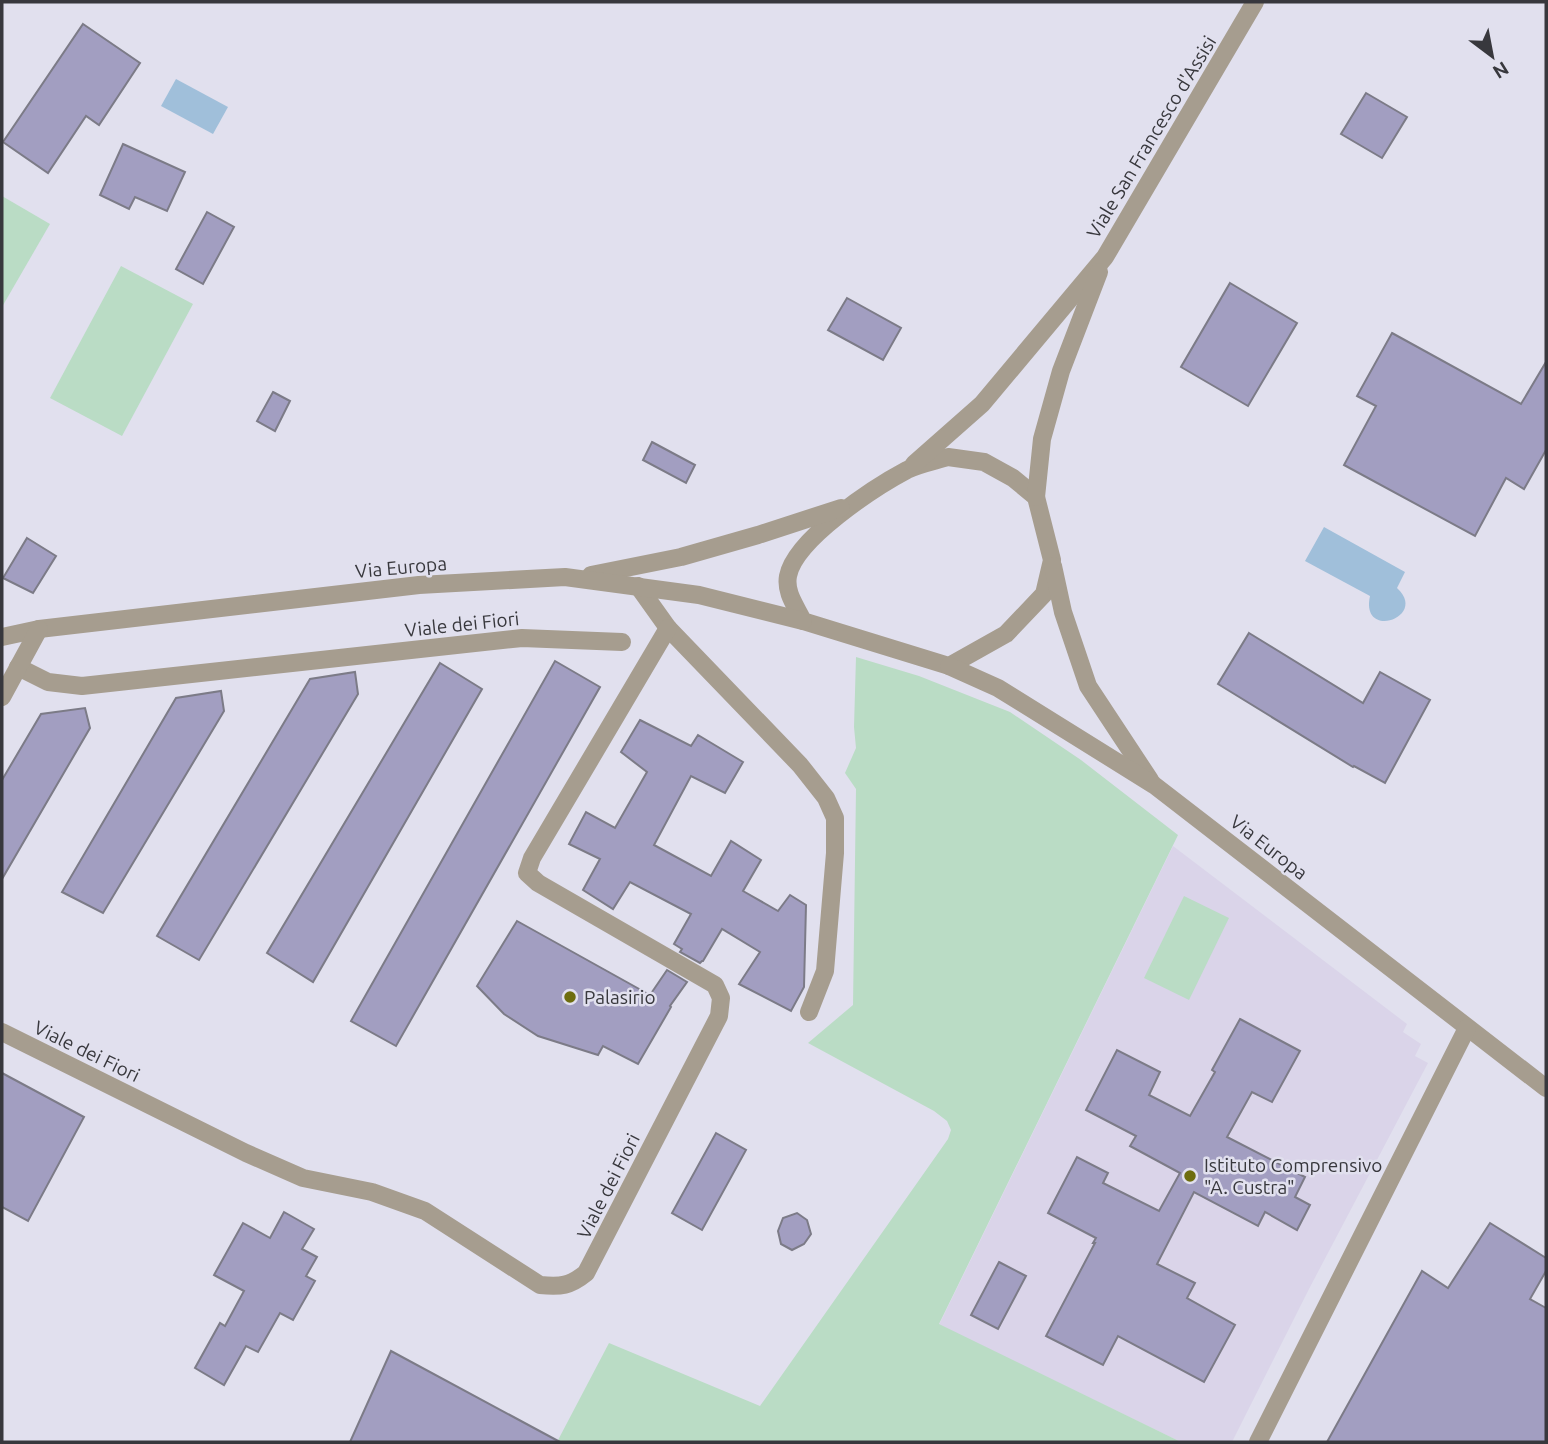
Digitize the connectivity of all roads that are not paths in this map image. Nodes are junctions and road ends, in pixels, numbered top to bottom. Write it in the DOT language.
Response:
graph roads {
  1 [pos="1255,2"];
  2 [pos="1105,257"];
  3 [pos="909,469"];
  4 [pos="1037,497"];
  5 [pos="848,506"];
  6 [pos="1052,560"];
  7 [pos="577,578"];
  8 [pos="638,586"];
  9 [pos="803,621"];
  10 [pos="668,628"];
  11 [pos="39,629"];
  12 [pos="2,636"];
  13 [pos="622,642"];
  14 [pos="949,666"];
  15 [pos="18,667"];
  16 [pos="2,697"];
  17 [pos="1154,786"];
  18 [pos="808,1012"];
  19 [pos="1467,1028"];
  20 [pos="2,1031"];
  21 [pos="1546,1088"];
  22 [pos="1258,1442"];
  1 -- 2 [label="street, Viale San Francesco d'Assisi"];
  2 -- 3 [label="street, Viale San Francesco d'Assisi"];
  2 -- 4 [label="street, Viale San Francesco d'Assisi"];
  3 -- 4 [label="street"];
  3 -- 5 [label="street"];
  4 -- 6 [label="street"];
  5 -- 7 [label="street"];
  5 -- 9 [label="street"];
  6 -- 14 [label="street"];
  6 -- 17 [label="street"];
  7 -- 8 [label="street, Via Europa"];
  7 -- 11 [label="street, Via Europa"];
  8 -- 9 [label="street, Via Europa"];
  8 -- 10 [label="street"];
  9 -- 14 [label="street"];
  10 -- 18 [label="street"];
  10 -- 20 [label="street, Viale dei Fiori"];
  11 -- 12 [label="street, Via Europa"];
  11 -- 15 [label="street"];
  13 -- 15 [label="street, Viale dei Fiori"];
  14 -- 17 [label="street, Via Europa"];
  15 -- 16 [label="street"];
  17 -- 19 [label="street, Via Europa"];
  19 -- 21 [label="street, Via Europa"];
  19 -- 22 [label="street"];
}
